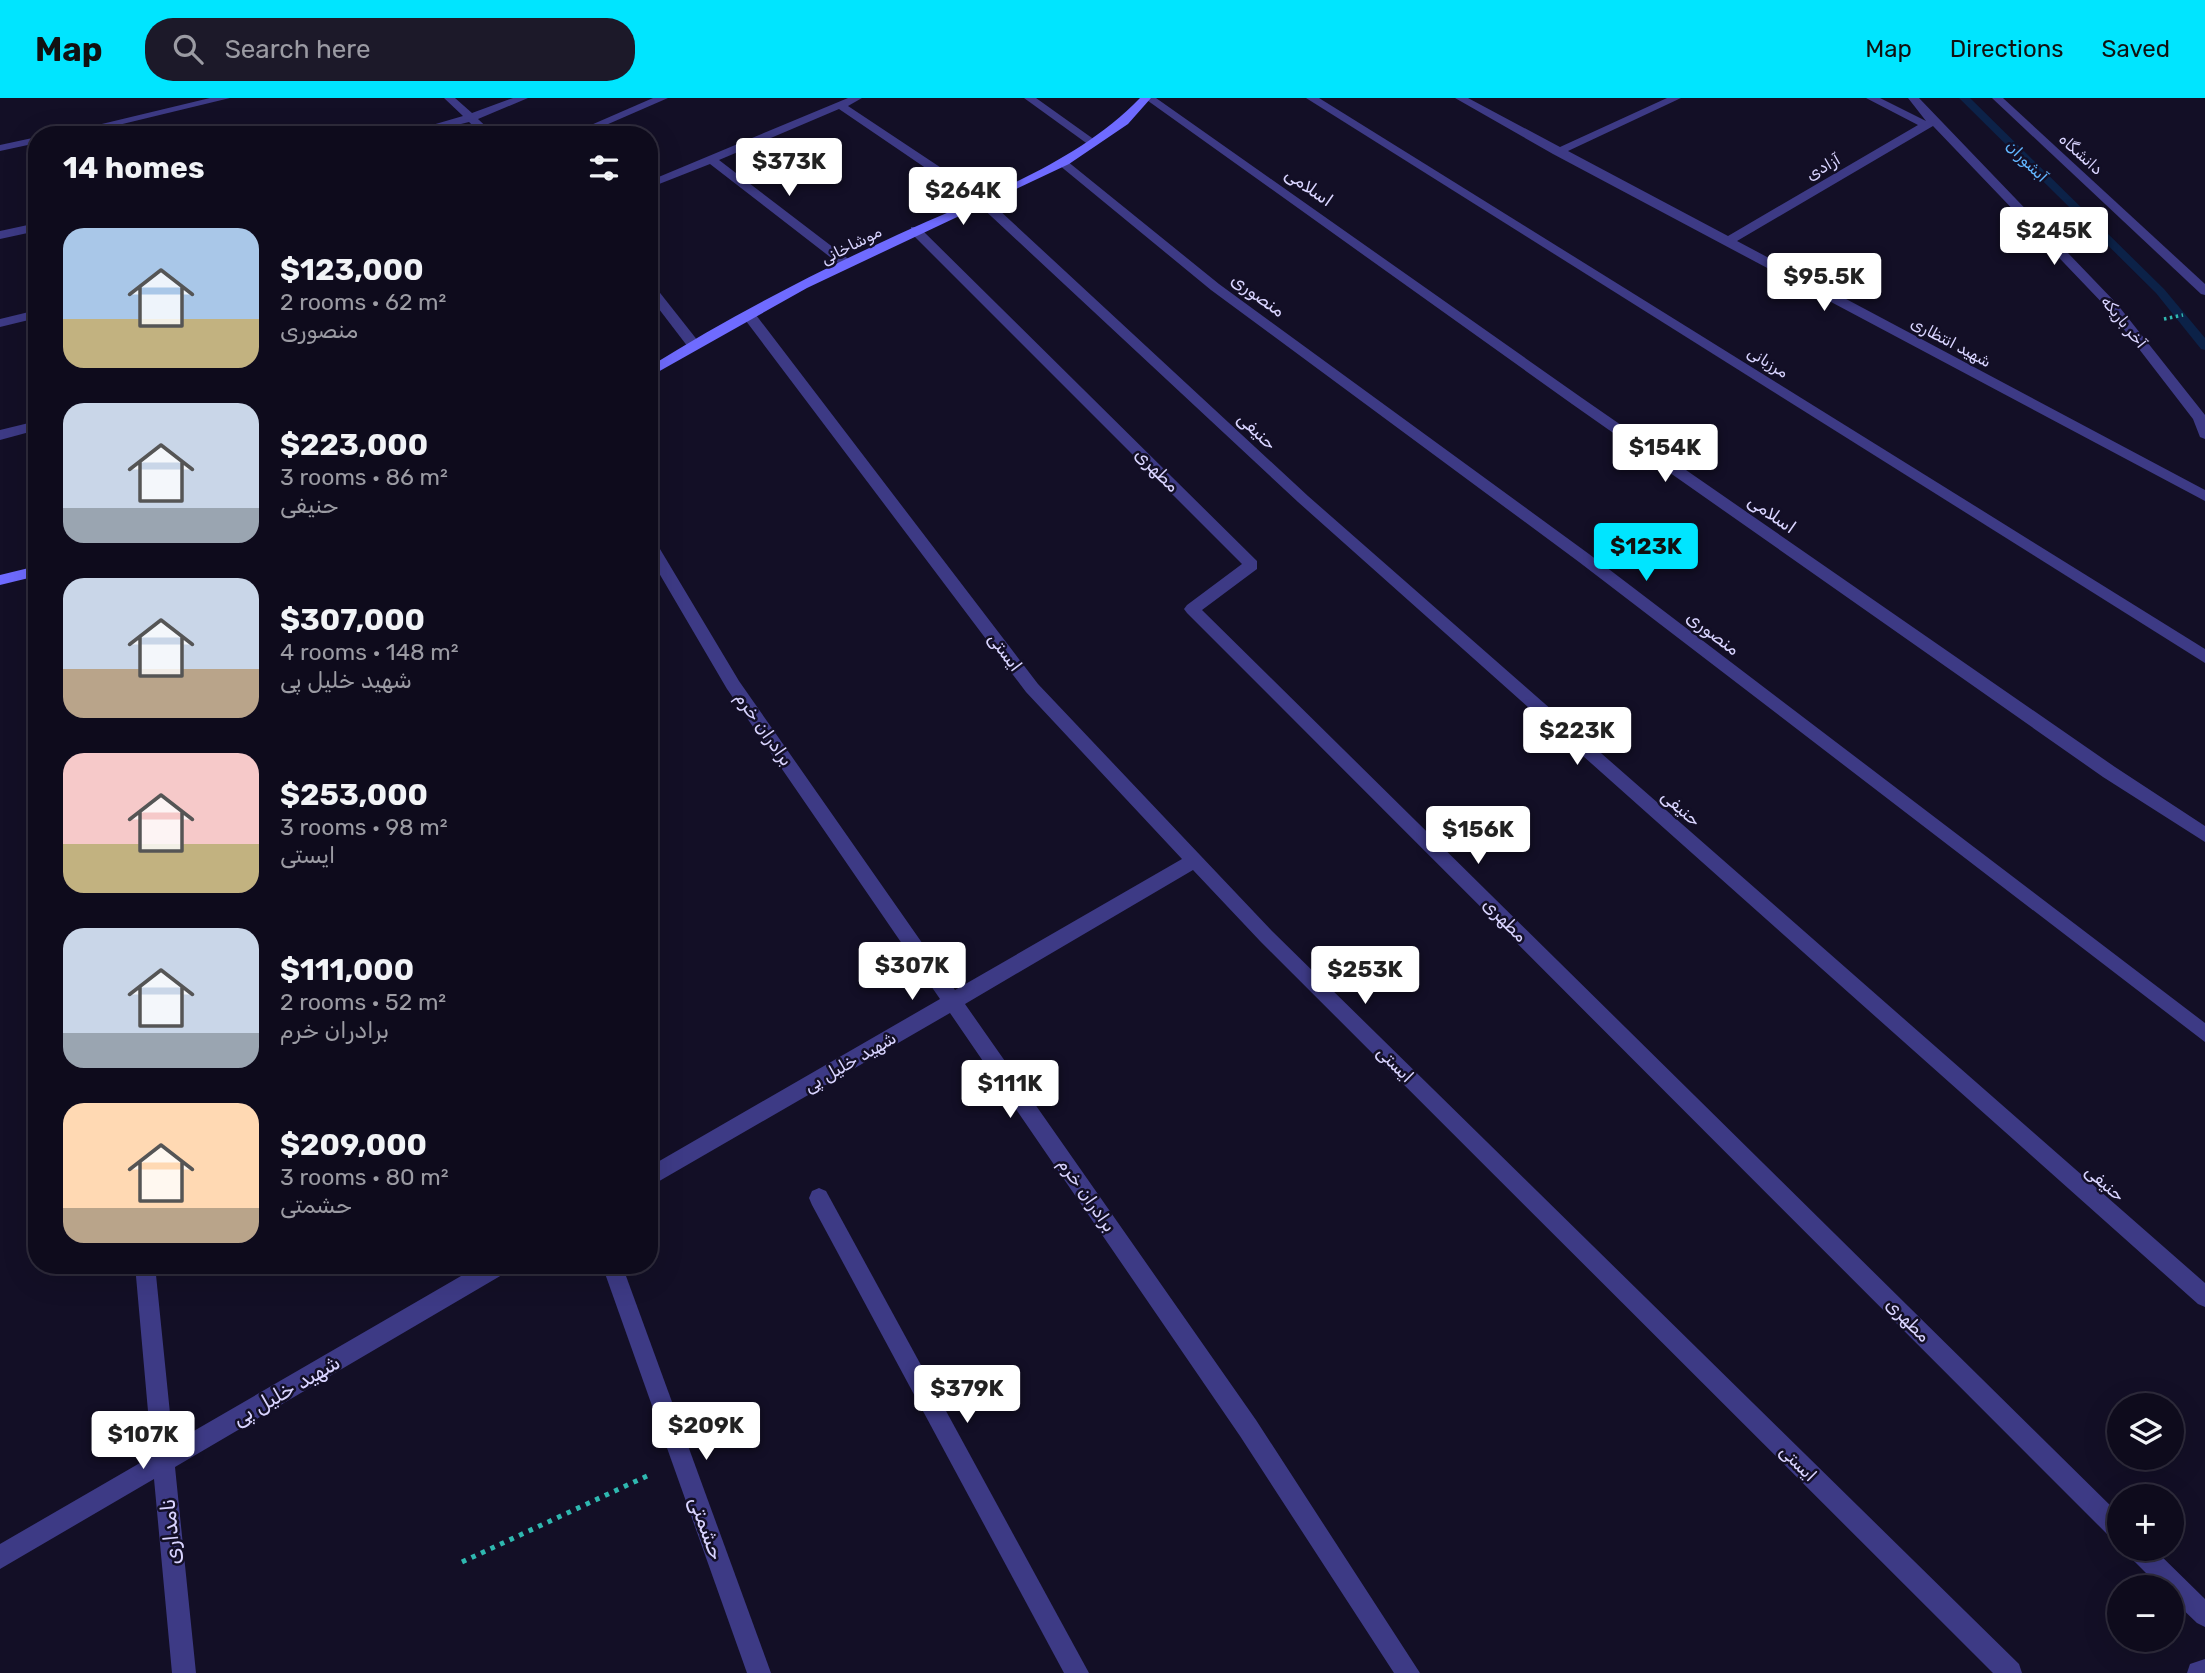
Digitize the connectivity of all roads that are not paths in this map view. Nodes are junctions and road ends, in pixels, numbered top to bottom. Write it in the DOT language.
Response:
graph roads {
  1 [pos="225,98"];
  2 [pos="449,98"];
  3 [pos="523,98"];
  4 [pos="663,98"];
  5 [pos="857,98"];
  6 [pos="1029,98"];
  7 [pos="1148,98"];
  8 [pos="1311,98"];
  9 [pos="1460,98"];
  10 [pos="1676,98"];
  11 [pos="1871,98"];
  12 [pos="1913,98"];
  13 [pos="1997,98"];
  14 [pos="840,105"];
  15 [pos="470,118"];
  16 [pos="1930,122"];
  17 [pos="101,126"];
  18 [pos="438,126"];
  19 [pos="479,126"];
  20 [pos="595,126"];
  21 [pos="28,142"];
  22 [pos="1093,143"];
  23 [pos="0,148"];
  24 [pos="1557,152"];
  25 [pos="711,159"];
  26 [pos="1063,163"];
  27 [pos="658,181"];
  28 [pos="981,200"];
  29 [pos="28,229"];
  30 [pos="915,230"];
  31 [pos="0,235"];
  32 [pos="1727,242"];
  33 [pos="847,264"];
  34 [pos="2205,291"];
  35 [pos="658,299"];
  36 [pos="748,314"];
  37 [pos="28,316"];
  38 [pos="0,323"];
  39 [pos="693,344"];
  40 [pos="658,367"];
  41 [pos="28,427"];
  42 [pos="2205,433"];
  43 [pos="0,435"];
  44 [pos="2205,496"];
  45 [pos="658,558"];
  46 [pos="28,573"];
  47 [pos="0,580"];
  48 [pos="2205,657"];
  49 [pos="2205,835"];
  50 [pos="1195,860"];
  51 [pos="952,1002"];
  52 [pos="2205,1034"];
  53 [pos="658,1173"];
  54 [pos="819,1198"];
  55 [pos="146,1274"];
  56 [pos="485,1274"];
  57 [pos="615,1274"];
  58 [pos="2205,1297"];
  59 [pos="164,1461"];
  60 [pos="2107,1518"];
  61 [pos="0,1557"];
  62 [pos="2150,1561"];
  63 [pos="2205,1615"];
  64 [pos="2205,1671"];
  65 [pos="184,1673"];
  66 [pos="760,1673"];
  67 [pos="1077,1673"];
  68 [pos="1408,1673"];
  69 [pos="2010,1673"];
  70 [pos="2199,1673"];
  1 -- 17 [label="street"];
  2 -- 15 [label="street"];
  3 -- 15 [label="street"];
  4 -- 20 [label="street"];
  5 -- 14 [label="street"];
  6 -- 22 [label="street"];
  7 -- 22 [label="street, موشاخانی"];
  7 -- 49 [label="street, اسلامی"];
  8 -- 48 [label="street, مرزبانی"];
  9 -- 24 [label="street, شهید انتظاری"];
  10 -- 24 [label="street"];
  11 -- 16 [label="street"];
  12 -- 16 [label="street, آخر باریکه"];
  13 -- 34 [label="street, دانشگاه"];
  14 -- 25 [label="street"];
  14 -- 28 [label="street, حنیفی"];
  15 -- 18 [label="street"];
  15 -- 19 [label="street"];
  16 -- 32 [label="street, آزادی"];
  16 -- 42 [label="street, آخر باریکه"];
  21 -- 23 [label="street"];
  22 -- 26 [label="street, موشاخانی"];
  24 -- 32 [label="street, شهید انتظاری"];
  25 -- 27 [label="street"];
  25 -- 33 [label="street"];
  26 -- 28 [label="street, موشاخانی"];
  26 -- 52 [label="street, منصوری"];
  28 -- 30 [label="street, موشاخانی"];
  28 -- 58 [label="street, حنیفی"];
  29 -- 31 [label="street"];
  30 -- 33 [label="street, موشاخانی"];
  30 -- 60 [label="street, مطهری"];
  32 -- 44 [label="street, شهید انتظاری"];
  33 -- 36 [label="street, موشاخانی"];
  35 -- 39 [label="street"];
  36 -- 39 [label="street, موشاخانی"];
  36 -- 50 [label="street, ایستی"];
  37 -- 38 [label="street"];
  39 -- 40 [label="street, موشاخانی"];
  41 -- 43 [label="street"];
  45 -- 51 [label="street, برادران خرم"];
  46 -- 47 [label="street"];
  50 -- 51 [label="street, شهید خلیل پی"];
  50 -- 69 [label="street, ایستی"];
  51 -- 53 [label="street, شهید خلیل پی"];
  51 -- 68 [label="street, برادران خرم"];
  54 -- 67 [label="street"];
  55 -- 59 [label="street, نامداری"];
  56 -- 59 [label="street, شهید خلیل پی"];
  57 -- 66 [label="street, حشمتی"];
  59 -- 61 [label="street, شهید خلیل پی"];
  59 -- 65 [label="street, نامداری"];
  62 -- 63 [label="street"];
  64 -- 70 [label="street"];
}
